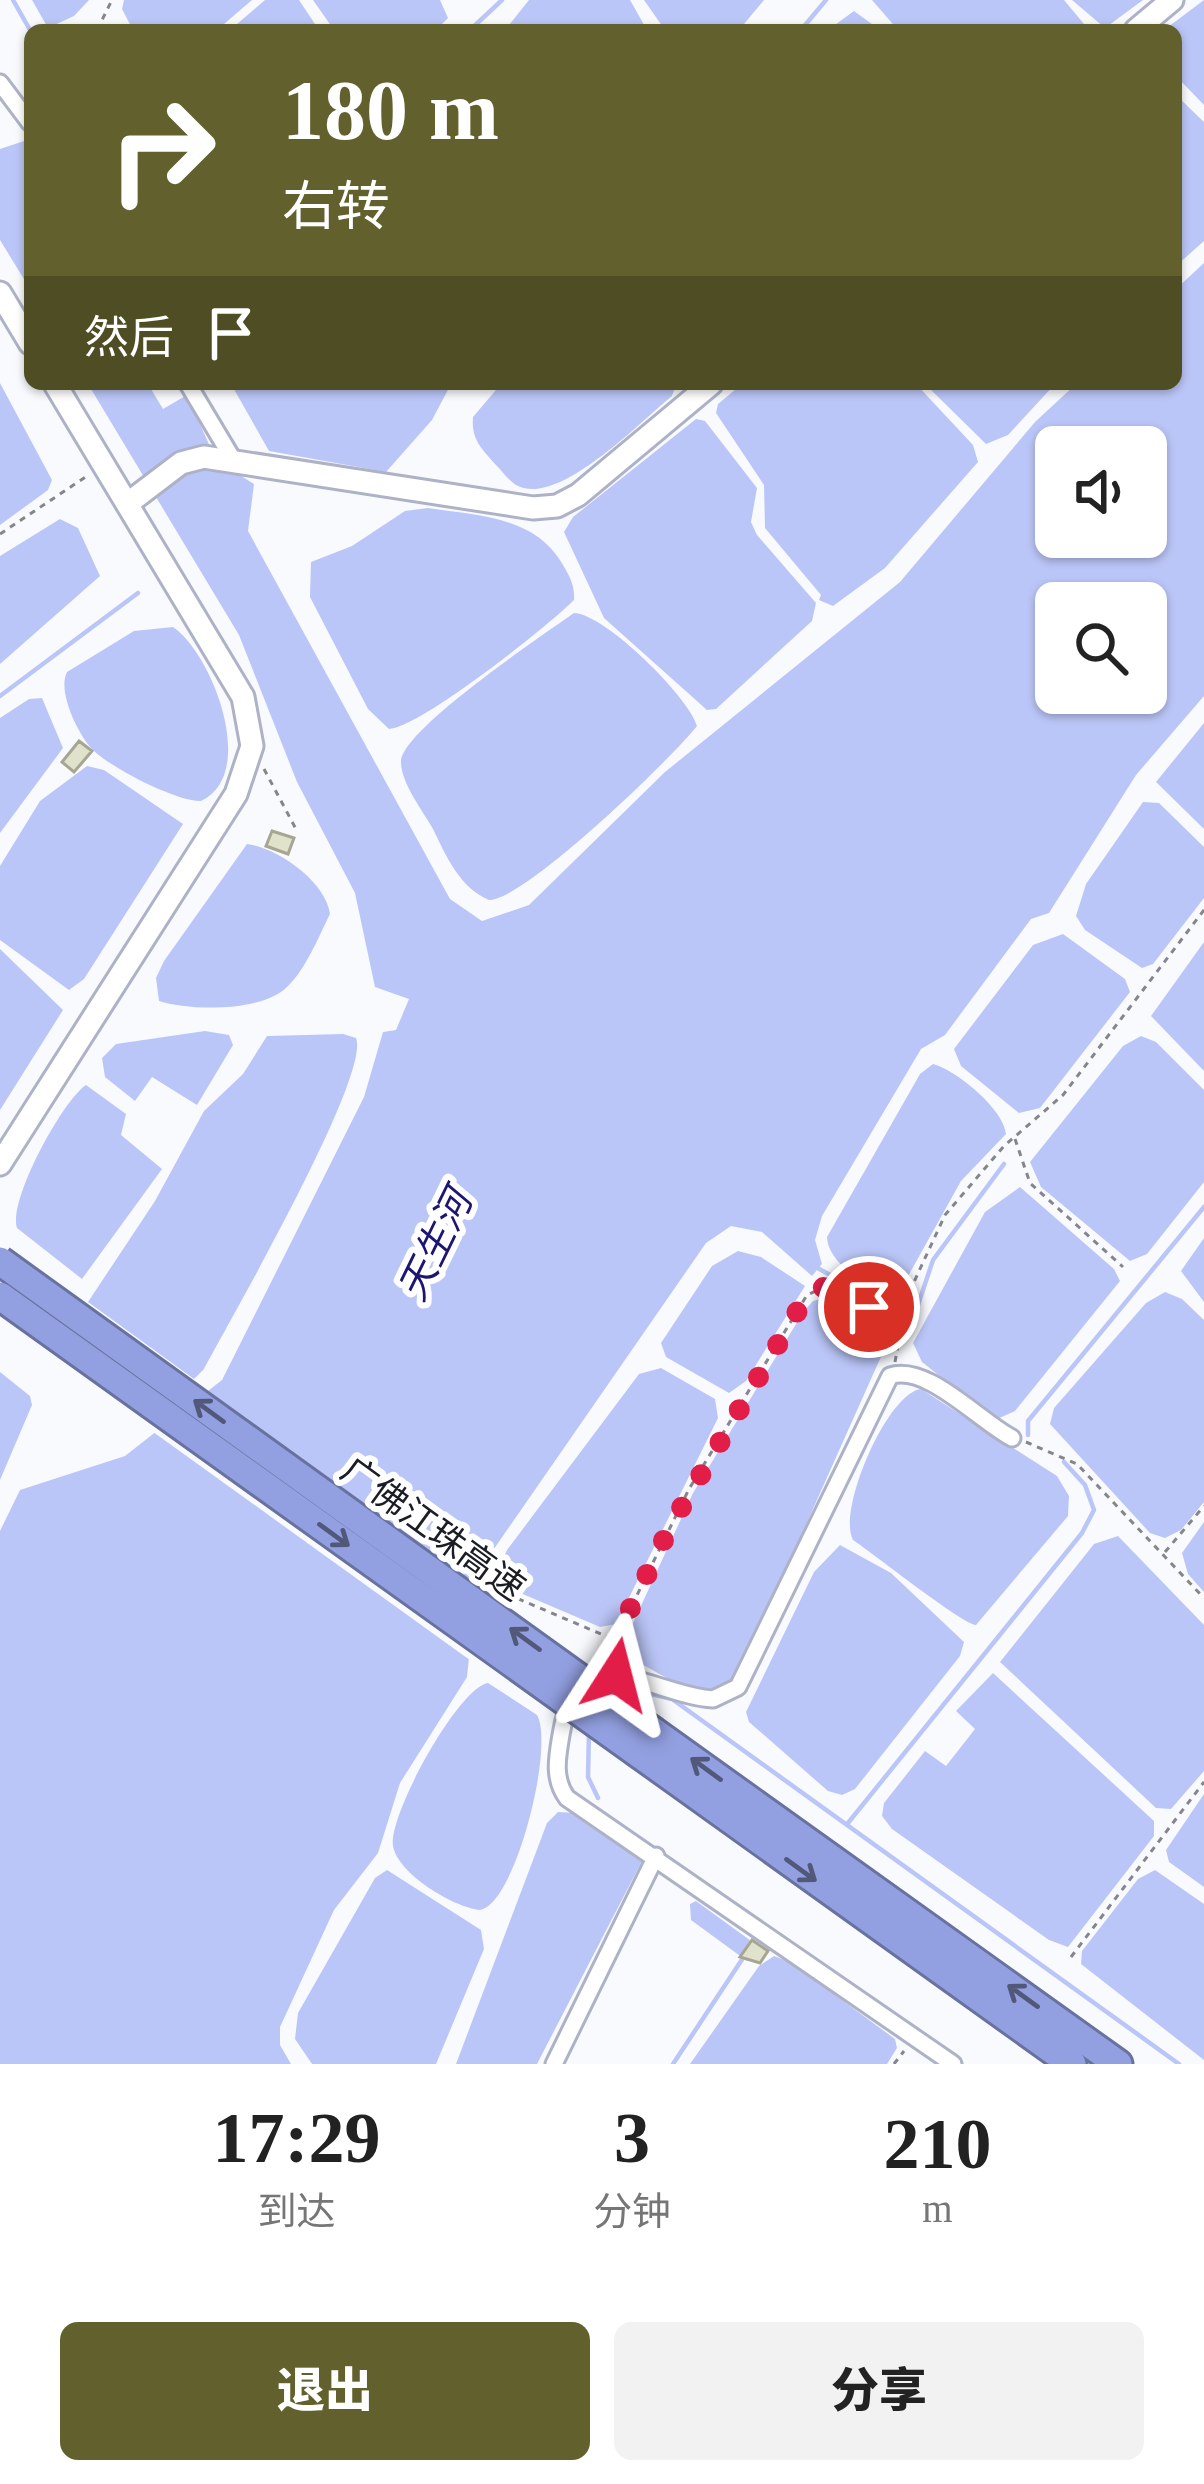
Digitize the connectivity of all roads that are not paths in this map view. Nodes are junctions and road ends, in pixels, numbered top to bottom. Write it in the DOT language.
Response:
graph roads {
  1 [pos="1172,0"];
  2 [pos="1143,24"];
  3 [pos="0,82"];
  4 [pos="24,116"];
  5 [pos="0,293"];
  6 [pos="24,333"];
  7 [pos="59,390"];
  8 [pos="192,390"];
  9 [pos="704,390"];
  10 [pos="234,461"];
  11 [pos="128,505"];
  12 [pos="0,1164"];
  13 [pos="0,1261"];
  14 [pos="0,1296"];
  15 [pos="1012,1438"];
  16 [pos="646,1742"];
  17 [pos="656,1856"];
  18 [pos="554,2064"];
  19 [pos="953,2064"];
  20 [pos="1072,2064"];
  21 [pos="1118,2064"];
  1 -- 2 [label="street"];
  3 -- 4 [label="street"];
  5 -- 6 [label="street"];
  7 -- 11 [label="street"];
  8 -- 10 [label="street"];
  9 -- 10 [label="street"];
  10 -- 11 [label="street"];
  11 -- 12 [label="street"];
  16 -- 13 [label="highway, 广佛江珠高速, one-way, bridge"];
  14 -- 16 [label="highway, 广佛江珠高速, one-way, bridge"];
  15 -- 17 [label="street"];
  16 -- 20 [label="highway, 广佛江珠高速, one-way"];
  21 -- 16 [label="highway, 广佛江珠高速, one-way"];
  17 -- 18 [label="street"];
  17 -- 19 [label="street"];
}
